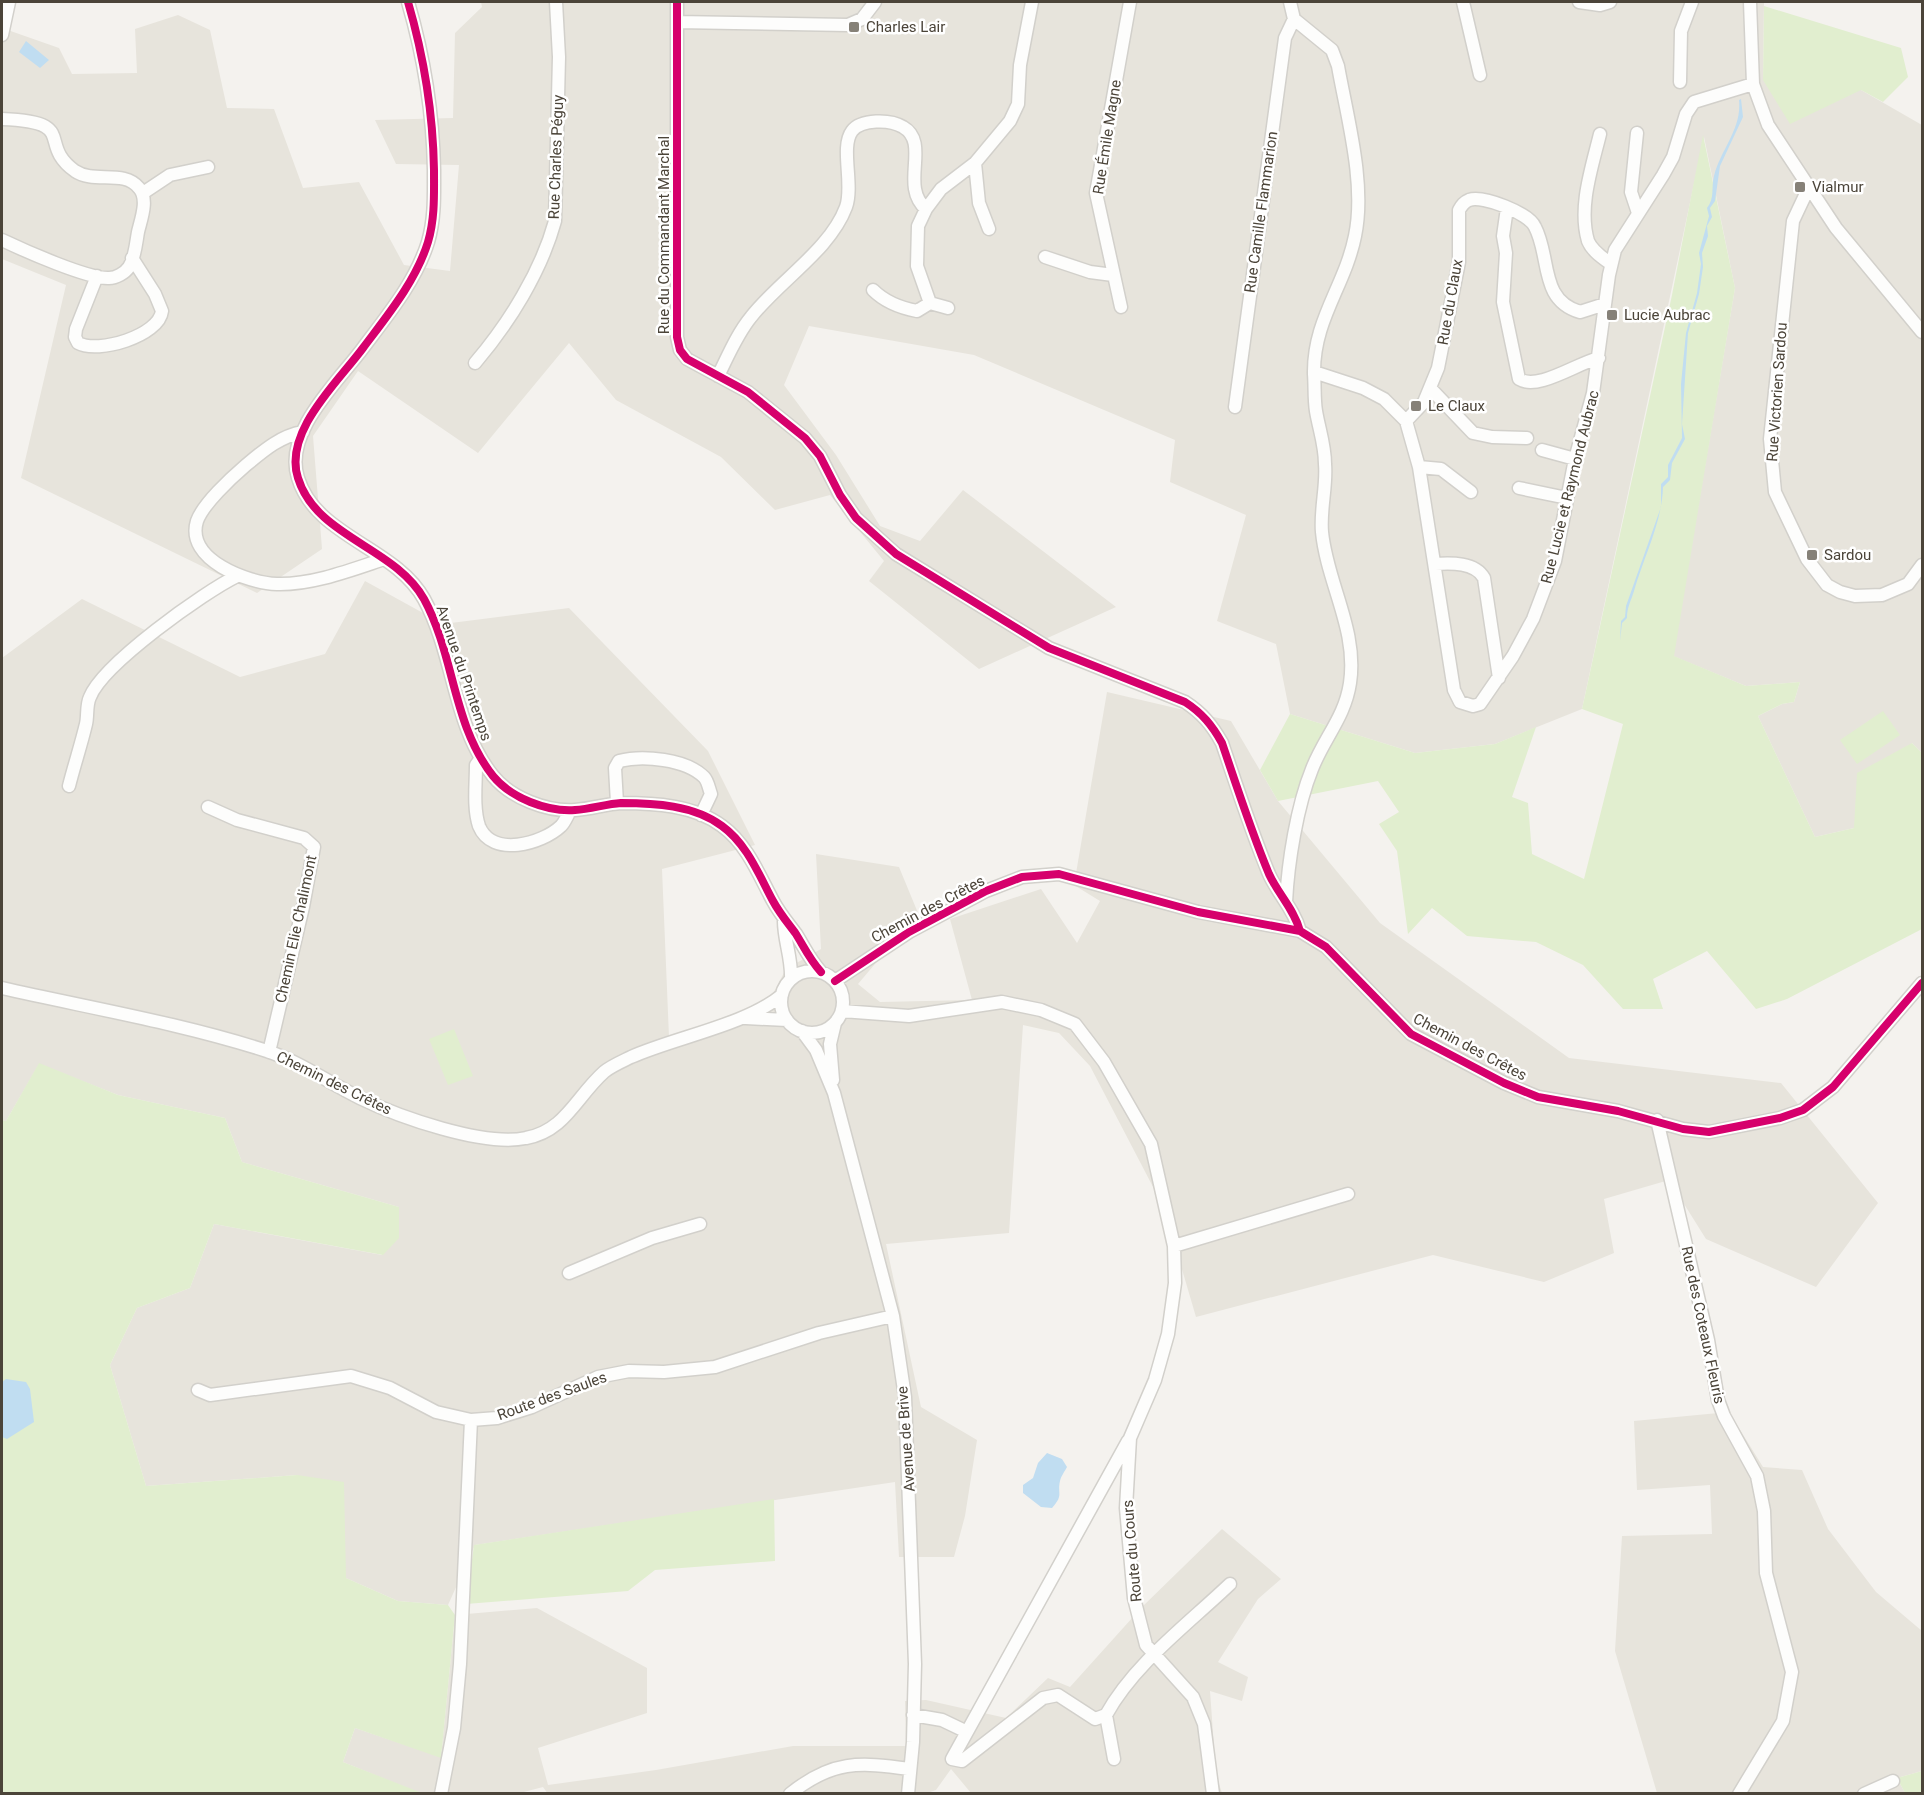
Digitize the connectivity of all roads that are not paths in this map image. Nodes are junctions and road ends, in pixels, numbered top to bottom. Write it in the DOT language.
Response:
graph roads {
  1 [pos="9,2"];
  2 [pos="408,2"];
  3 [pos="556,2"];
  4 [pos="677,2"];
  5 [pos="875,2"];
  6 [pos="1032,2"];
  7 [pos="1130,2"];
  8 [pos="1290,2"];
  9 [pos="1463,2"];
  10 [pos="1579,2"];
  11 [pos="1610,2"];
  12 [pos="1692,2"];
  13 [pos="1750,2"];
  14 [pos="1294,19"];
  15 [pos="677,22"];
  16 [pos="2,35"];
  17 [pos="1480,75"];
  18 [pos="1680,82"];
  19 [pos="1753,84"];
  20 [pos="2,118"];
  21 [pos="1637,133"];
  22 [pos="1600,134"];
  23 [pos="975,163"];
  24 [pos="208,167"];
  25 [pos="1809,188"];
  26 [pos="143,193"];
  27 [pos="1507,208"];
  28 [pos="926,209"];
  29 [pos="1638,213"];
  30 [pos="989,229"];
  31 [pos="2,240"];
  32 [pos="1045,257"];
  33 [pos="132,258"];
  34 [pos="1611,264"];
  35 [pos="1113,275"];
  36 [pos="97,276"];
  37 [pos="873,290"];
  38 [pos="930,303"];
  39 [pos="1605,304"];
  40 [pos="1121,306"];
  41 [pos="948,308"];
  42 [pos="1923,332"];
  43 [pos="1599,358"];
  44 [pos="475,363"];
  45 [pos="1314,372"];
  46 [pos="718,376"];
  47 [pos="1431,389"];
  48 [pos="1235,407"];
  49 [pos="1406,421"];
  50 [pos="303,432"];
  51 [pos="1527,438"];
  52 [pos="1542,450"];
  53 [pos="1575,459"];
  54 [pos="1419,467"];
  55 [pos="1519,488"];
  56 [pos="1471,492"];
  57 [pos="1567,498"];
  58 [pos="384,559"];
  59 [pos="1435,564"];
  60 [pos="1923,565"];
  61 [pos="237,576"];
  62 [pos="1499,678"];
  63 [pos="481,758"];
  64 [pos="69,786"];
  65 [pos="617,803"];
  66 [pos="208,807"];
  67 [pos="570,811"];
  68 [pos="701,815"];
  69 [pos="1286,902"];
  70 [pos="784,921"];
  71 [pos="1300,931"];
  72 [pos="821,972"];
  73 [pos="791,979"];
  74 [pos="835,981"];
  75 [pos="1923,983"];
  76 [pos="2,988"];
  77 [pos="782,995"];
  78 [pos="842,1011"];
  79 [pos="742,1018"];
  80 [pos="787,1020"];
  81 [pos="835,1023"];
  82 [pos="802,1031"];
  83 [pos="269,1052"];
  84 [pos="834,1093"];
  85 [pos="1657,1120"];
  86 [pos="1348,1194"];
  87 [pos="700,1224"];
  88 [pos="1174,1246"];
  89 [pos="569,1273"];
  90 [pos="893,1316"];
  91 [pos="198,1390"];
  92 [pos="471,1420"];
  93 [pos="1130,1438"];
  94 [pos="1230,1584"];
  95 [pos="1154,1656"];
  96 [pos="914,1715"];
  97 [pos="1106,1715"];
  98 [pos="965,1731"];
  99 [pos="1114,1759"];
  100 [pos="910,1769"];
  101 [pos="1893,1780"];
  102 [pos="1212,1790"];
  103 [pos="441,1794"];
  104 [pos="790,1794"];
  105 [pos="908,1794"];
  106 [pos="1739,1794"];
  107 [pos="1864,1794"];
  1 -- 16 [label="street"];
  2 -- 50 [label="street, Avenue du Printemps"];
  3 -- 44 [label="street, Rue Charles Péguy"];
  4 -- 15 [label="street, Rue du Commandant Marchal"];
  5 -- 15 [label="street"];
  6 -- 23 [label="street"];
  7 -- 35 [label="street, Rue Émile Magne"];
  8 -- 14 [label="street"];
  9 -- 17 [label="street"];
  10 -- 11 [label="street"];
  12 -- 18 [label="street"];
  13 -- 19 [label="street"];
  14 -- 45 [label="street"];
  14 -- 48 [label="street, Rue Camille Flammarion"];
  15 -- 46 [label="street, Rue du Commandant Marchal"];
  19 -- 25 [label="street"];
  19 -- 29 [label="street, Rue Lucie et Raymond Aubrac"];
  20 -- 26 [label="street"];
  21 -- 29 [label="street"];
  22 -- 34 [label="street"];
  23 -- 28 [label="street"];
  23 -- 30 [label="street"];
  24 -- 26 [label="street"];
  25 -- 42 [label="street"];
  25 -- 60 [label="street, Rue Victorien Sardou"];
  26 -- 33 [label="street"];
  27 -- 39 [label="street, Rue du Claux"];
  27 -- 43 [label="street"];
  27 -- 47 [label="street, Rue du Claux"];
  28 -- 38 [label="street"];
  28 -- 46 [label="street"];
  29 -- 34 [label="street, Rue Lucie et Raymond Aubrac"];
  31 -- 36 [label="street"];
  32 -- 35 [label="street"];
  33 -- 36 [label="street"];
  33 -- 36 [label="street"];
  34 -- 39 [label="street, Rue Lucie et Raymond Aubrac"];
  35 -- 40 [label="street, Rue Émile Magne"];
  37 -- 38 [label="street"];
  38 -- 41 [label="street"];
  39 -- 43 [label="street, Rue Lucie et Raymond Aubrac"];
  43 -- 53 [label="street, Rue Lucie et Raymond Aubrac"];
  45 -- 49 [label="street, Rue Lucie et Raymond Aubrac"];
  45 -- 69 [label="street"];
  46 -- 69 [label="street, Rue du Commandant Marchal"];
  47 -- 49 [label="street, Rue du Claux"];
  47 -- 51 [label="street"];
  49 -- 54 [label="street, Rue Lucie et Raymond Aubrac"];
  50 -- 58 [label="street, Avenue du Printemps"];
  50 -- 61 [label="street"];
  52 -- 53 [label="street"];
  53 -- 57 [label="street, Rue Lucie et Raymond Aubrac"];
  54 -- 56 [label="street"];
  54 -- 59 [label="street, Rue Lucie et Raymond Aubrac"];
  55 -- 57 [label="street"];
  57 -- 62 [label="street, Rue Lucie et Raymond Aubrac"];
  58 -- 61 [label="street"];
  58 -- 63 [label="street, Avenue du Printemps"];
  59 -- 62 [label="street"];
  59 -- 62 [label="street, Rue Lucie et Raymond Aubrac"];
  61 -- 64 [label="street"];
  63 -- 67 [label="street, Avenue du Printemps"];
  63 -- 67 [label="street, Avenue du Printemps"];
  65 -- 67 [label="street, Avenue du Printemps"];
  65 -- 68 [label="street, Avenue du Printemps"];
  65 -- 68 [label="street"];
  66 -- 83 [label="street, Chemin Elie Chalimont"];
  68 -- 70 [label="street, Avenue du Printemps"];
  69 -- 71 [label="street, Rue du Commandant Marchal"];
  70 -- 72 [label="street, Avenue du Printemps"];
  70 -- 73 [label="street, Avenue du Printemps"];
  71 -- 74 [label="street, Chemin des Crêtes"];
  71 -- 85 [label="street, Chemin des Crêtes"];
  72 -- 73 [label="street"];
  72 -- 74 [label="street"];
  73 -- 77 [label="street"];
  74 -- 78 [label="street"];
  75 -- 85 [label="street, Chemin des Crêtes"];
  76 -- 83 [label="street, Chemin des Crêtes"];
  77 -- 79 [label="street, Chemin des Crêtes"];
  77 -- 80 [label="street"];
  78 -- 81 [label="street"];
  78 -- 88 [label="street, Route du Cours"];
  79 -- 80 [label="street, Chemin des Crêtes"];
  79 -- 83 [label="street, Chemin des Crêtes"];
  80 -- 82 [label="street"];
  81 -- 82 [label="street"];
  81 -- 84 [label="street"];
  82 -- 84 [label="street"];
  84 -- 90 [label="street, Avenue de Brive"];
  85 -- 106 [label="street, Rue des Coteaux Fleuris"];
  86 -- 88 [label="street"];
  87 -- 89 [label="street"];
  88 -- 93 [label="street, Route du Cours"];
  90 -- 92 [label="street, Route des Saules"];
  90 -- 96 [label="street, Avenue de Brive"];
  91 -- 92 [label="street, Route des Saules"];
  92 -- 103 [label="street"];
  93 -- 95 [label="street, Route du Cours"];
  93 -- 98 [label="street, Route du Cours"];
  94 -- 95 [label="street"];
  95 -- 97 [label="street"];
  95 -- 102 [label="street, Route du Cours"];
  96 -- 98 [label="street"];
  96 -- 100 [label="street, Avenue de Brive"];
  97 -- 98 [label="street, Route du Cours"];
  97 -- 99 [label="street"];
  100 -- 104 [label="street"];
  100 -- 105 [label="street, Avenue de Brive"];
  101 -- 107 [label="street"];
}
